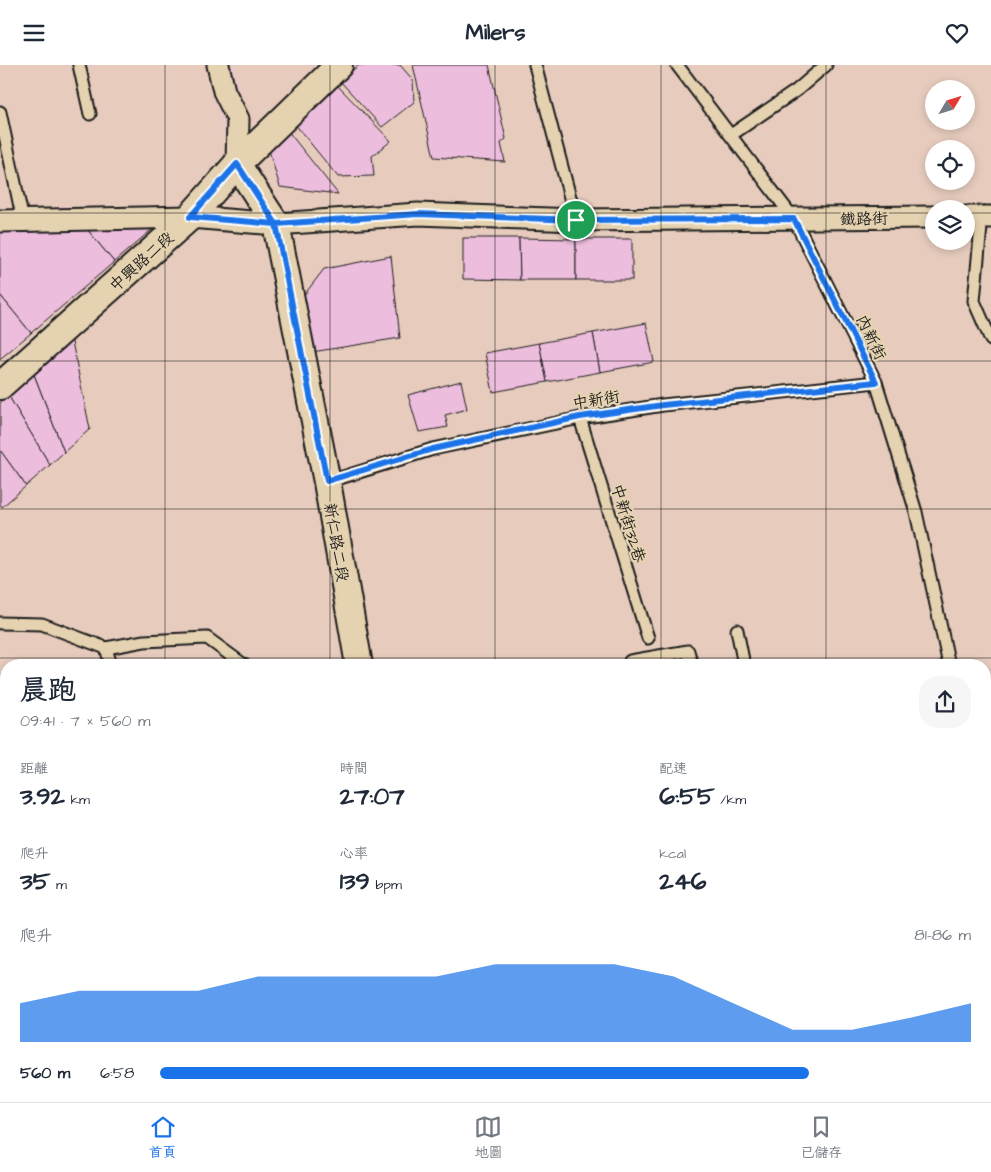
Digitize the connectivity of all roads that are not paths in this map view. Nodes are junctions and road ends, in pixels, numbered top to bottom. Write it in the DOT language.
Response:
graph roads {
  1 [pos="79,65"];
  2 [pos="218,65"];
  3 [pos="339,65"];
  4 [pos="535,65"];
  5 [pos="677,65"];
  6 [pos="826,65"];
  7 [pos="0,112"];
  8 [pos="90,114"];
  9 [pos="731,135"];
  10 [pos="237,164"];
  11 [pos="190,217"];
  12 [pos="925,217"];
  13 [pos="980,217"];
  14 [pos="794,219"];
  15 [pos="576,220"];
  16 [pos="0,221"];
  17 [pos="23,221"];
  18 [pos="276,224"];
  19 [pos="991,340"];
  20 [pos="876,382"];
  21 [pos="0,386"];
  22 [pos="580,417"];
  23 [pos="327,481"];
  24 [pos="0,623"];
  25 [pos="737,630"];
  26 [pos="648,639"];
  27 [pos="106,648"];
  28 [pos="109,659"];
  29 [pos="235,659"];
  30 [pos="358,659"];
  31 [pos="642,659"];
  32 [pos="690,659"];
  33 [pos="743,659"];
  34 [pos="948,659"];
  1 -- 8 [label="lane"];
  2 -- 10 [label="street"];
  3 -- 10 [label="street, 中興路二段"];
  4 -- 15 [label="lane"];
  5 -- 9 [label="lane, 內新街"];
  6 -- 9 [label="lane"];
  7 -- 17 [label="lane"];
  9 -- 14 [label="lane, 內新街"];
  10 -- 11 [label="street, 中興路二段"];
  10 -- 18 [label="street, 新仁路二段"];
  11 -- 17 [label="street, 鐵路街"];
  11 -- 18 [label="street, 鐵路街"];
  11 -- 21 [label="street, 中興路二段"];
  12 -- 14 [label="street, 鐵路街"];
  13 -- 19 [label="lane"];
  14 -- 15 [label="street, 鐵路街"];
  14 -- 20 [label="lane, 內新街"];
  15 -- 18 [label="street, 鐵路街"];
  16 -- 17 [label="street, 鐵路街"];
  18 -- 23 [label="street, 新仁路二段"];
  20 -- 22 [label="lane, 中新街"];
  20 -- 34 [label="lane, 內新街"];
  22 -- 23 [label="lane, 中新街"];
  22 -- 26 [label="lane, 中新街32巷"];
  23 -- 30 [label="street, 新仁路二段"];
  24 -- 27 [label="lane"];
  25 -- 33 [label="lane"];
  27 -- 28 [label="lane"];
  27 -- 29 [label="lane"];
  31 -- 32 [label="lane"];
}
